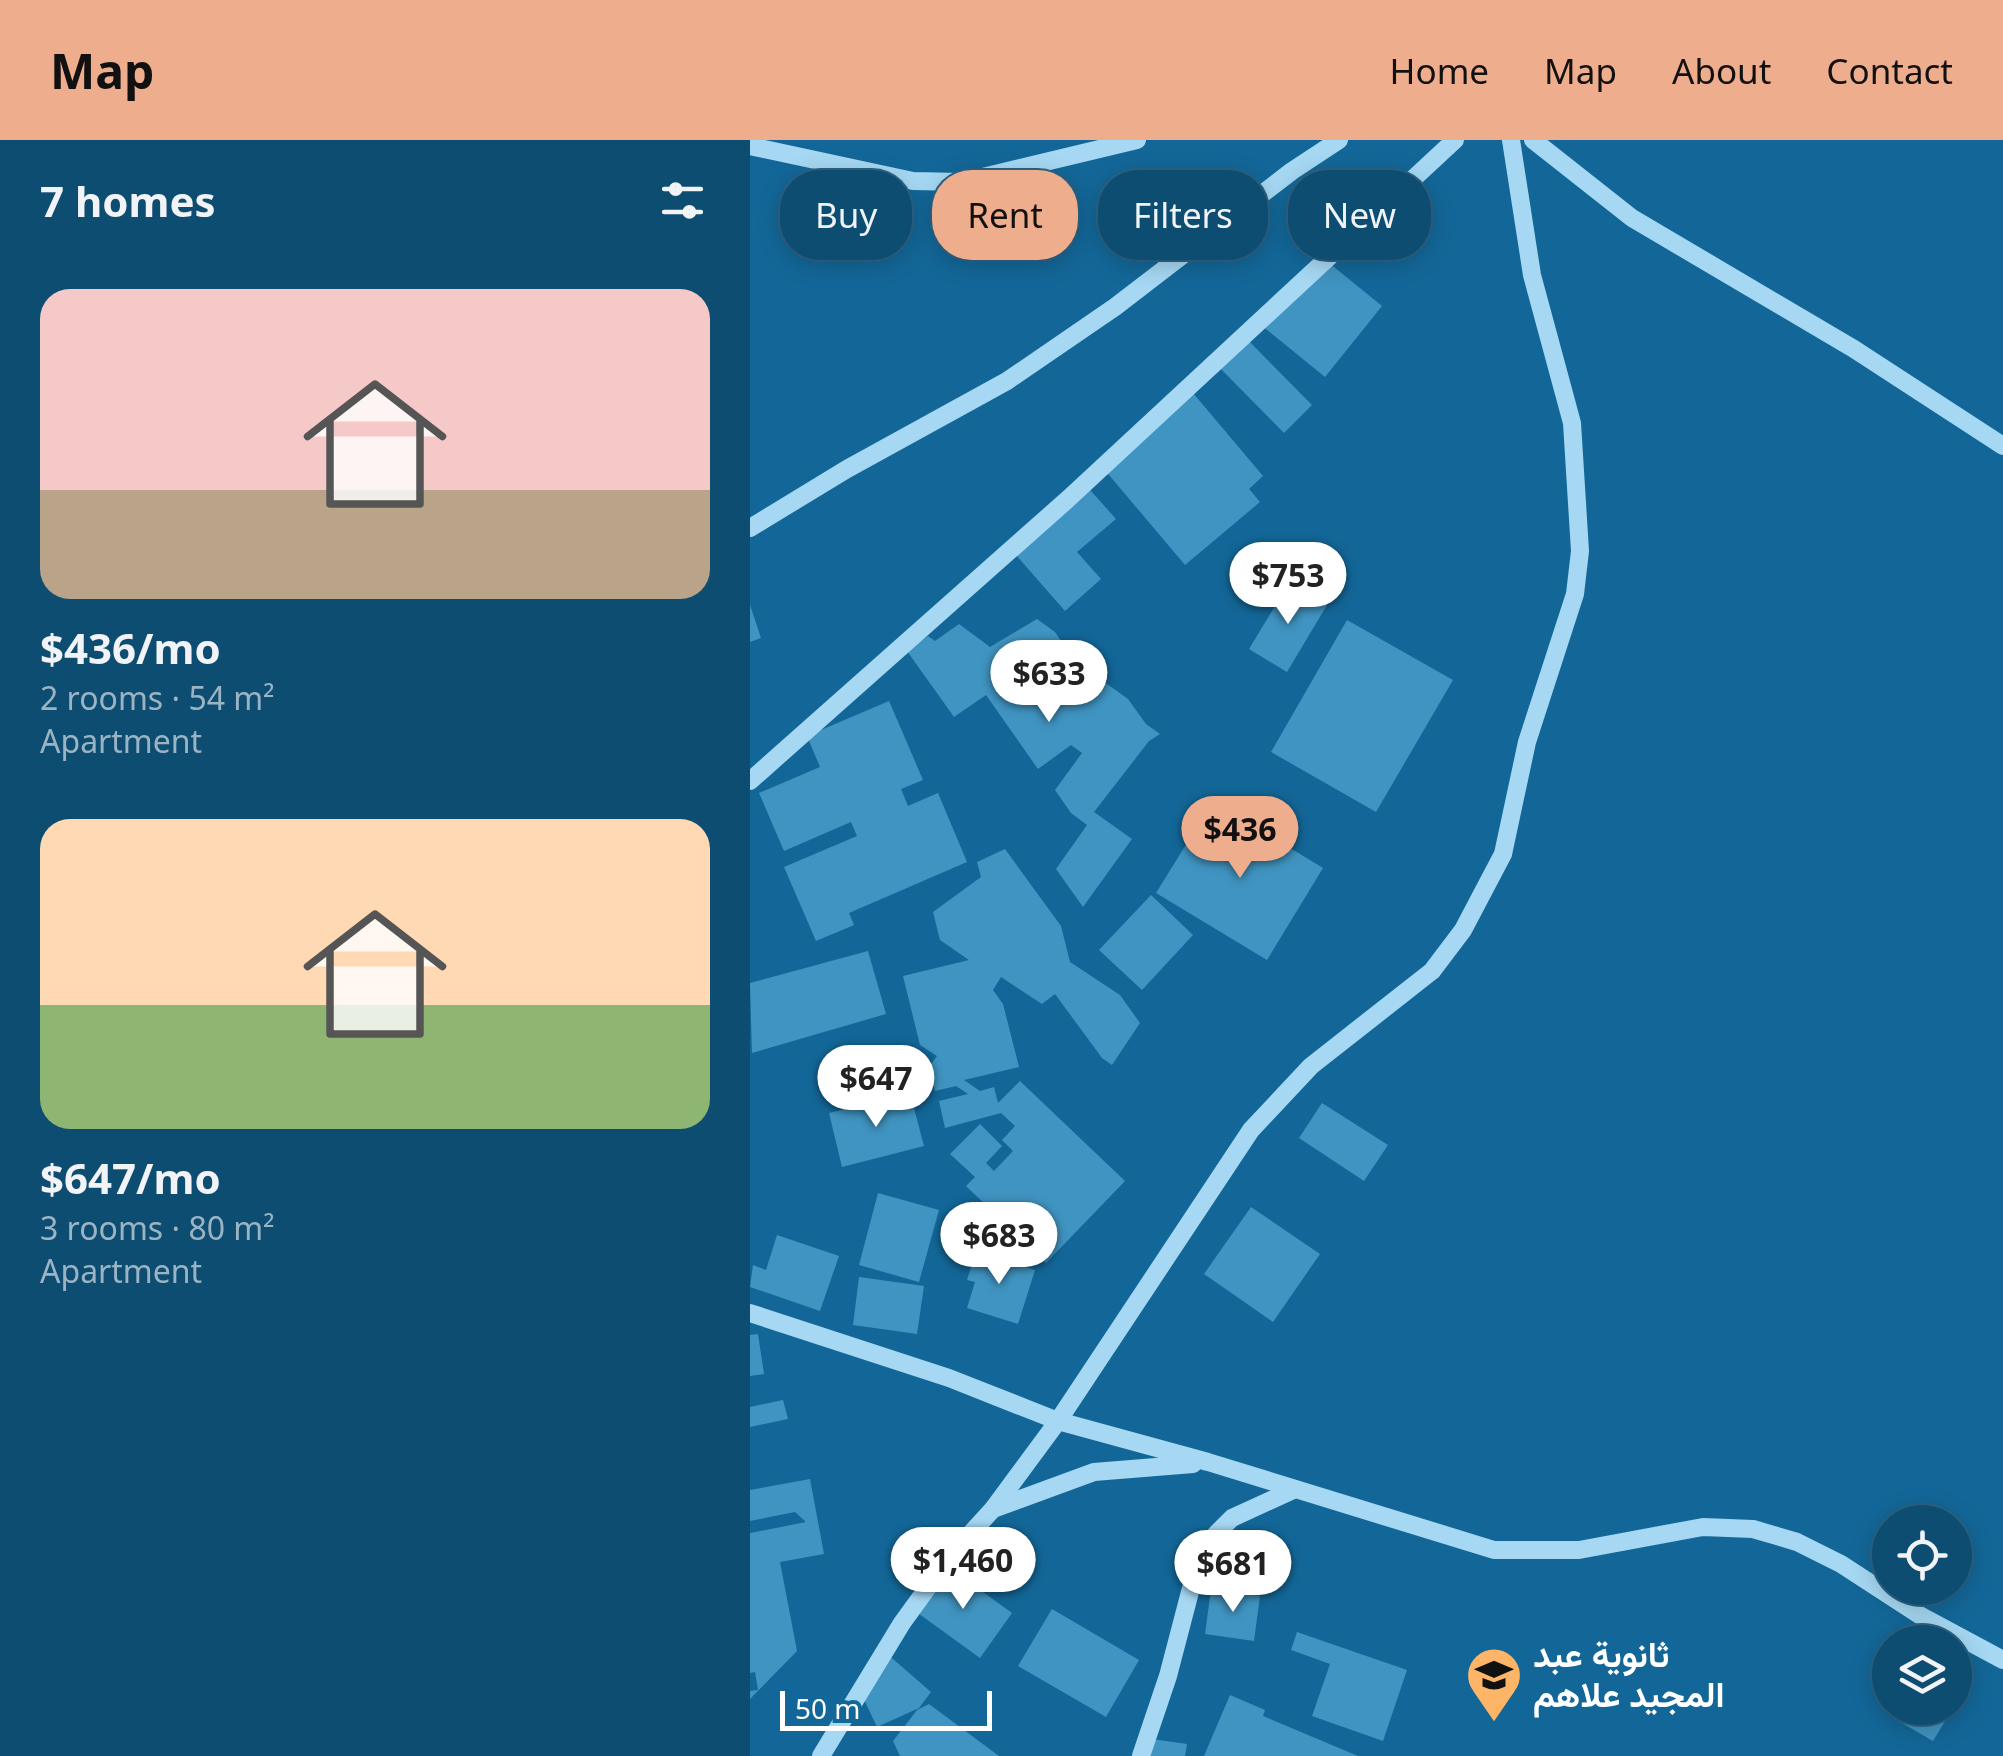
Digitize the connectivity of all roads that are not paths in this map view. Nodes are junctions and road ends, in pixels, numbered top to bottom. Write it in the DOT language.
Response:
graph roads {
  1 [pos="1080,140"];
  2 [pos="1138,140"];
  3 [pos="1340,140"];
  4 [pos="1455,140"];
  5 [pos="1511,140"];
  6 [pos="1533,140"];
  7 [pos="750,146"];
  8 [pos="1102,146"];
  9 [pos="2003,446"];
  10 [pos="750,528"];
  11 [pos="750,780"];
  12 [pos="750,1314"];
  13 [pos="1058,1421"];
  14 [pos="1208,1462"];
  15 [pos="1293,1490"];
  16 [pos="993,1509"];
  17 [pos="2003,1660"];
  18 [pos="820,1756"];
  19 [pos="1141,1756"];
  1 -- 8 [label="street"];
  2 -- 8 [label="street"];
  3 -- 10 [label="street"];
  4 -- 11 [label="street"];
  5 -- 13 [label="street"];
  6 -- 9 [label="street"];
  7 -- 8 [label="street"];
  12 -- 13 [label="street"];
  13 -- 14 [label="street"];
  13 -- 16 [label="street"];
  14 -- 15 [label="street"];
  14 -- 16 [label="street"];
  15 -- 17 [label="street"];
  15 -- 19 [label="street"];
  16 -- 18 [label="street"];
}
